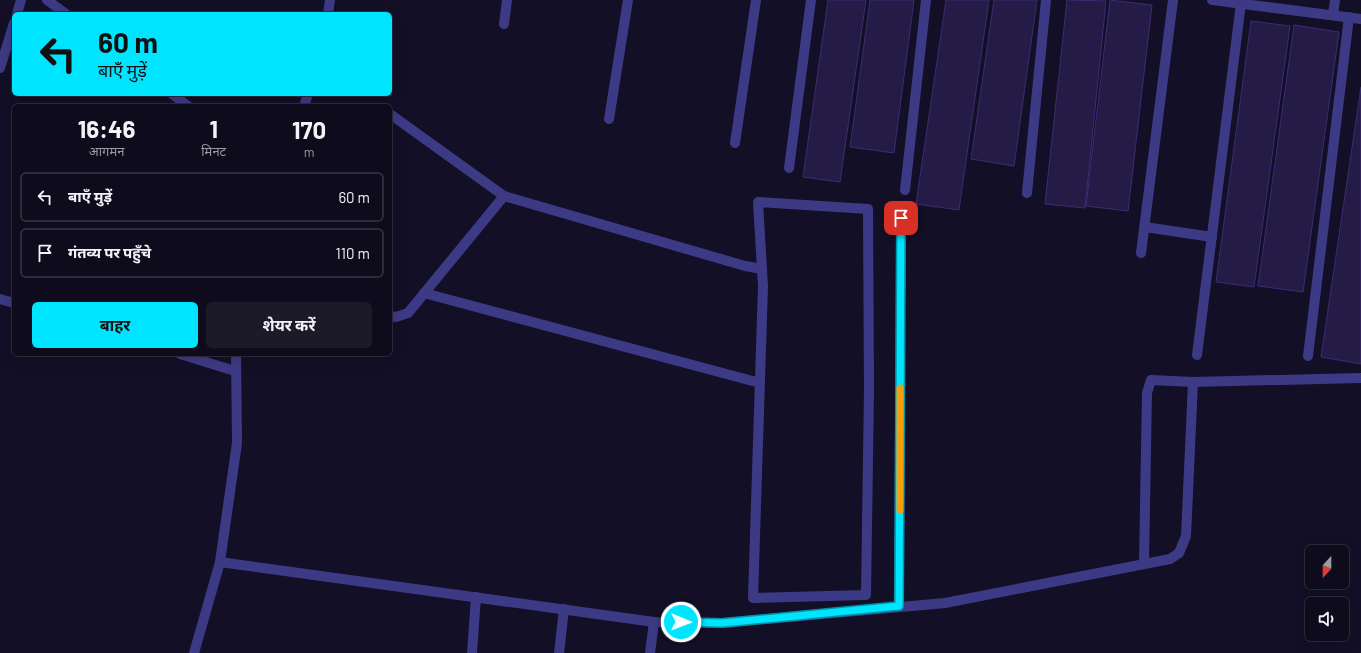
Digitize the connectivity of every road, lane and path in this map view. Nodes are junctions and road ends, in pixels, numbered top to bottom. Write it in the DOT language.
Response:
graph roads {
  1 [pos="21,0"];
  2 [pos="47,0"];
  3 [pos="330,0"];
  4 [pos="507,0"];
  5 [pos="628,0"];
  6 [pos="756,0"];
  7 [pos="811,0"];
  8 [pos="926,0"];
  9 [pos="1046,0"];
  10 [pos="1173,0"];
  11 [pos="1212,0"];
  12 [pos="1216,0"];
  13 [pos="1335,0"];
  14 [pos="1240,4"];
  15 [pos="18,12"];
  16 [pos="63,12"];
  17 [pos="328,12"];
  18 [pos="1333,15"];
  19 [pos="1349,17"];
  20 [pos="1361,19"];
  21 [pos="504,24"];
  22 [pos="12,29"];
  23 [pos="0,68"];
  24 [pos="175,96"];
  25 [pos="185,104"];
  26 [pos="392,115"];
  27 [pos="608,119"];
  28 [pos="735,143"];
  29 [pos="789,168"];
  30 [pos="905,190"];
  31 [pos="1027,193"];
  32 [pos="504,196"];
  33 [pos="901,218"];
  34 [pos="1145,227"];
  35 [pos="1212,237"];
  36 [pos="1141,253"];
  37 [pos="762,269"];
  38 [pos="424,293"];
  39 [pos="0,299"];
  40 [pos="12,302"];
  41 [pos="392,316"];
  42 [pos="1197,355"];
  43 [pos="186,356"];
  44 [pos="236,356"];
  45 [pos="1308,356"];
  46 [pos="235,371"];
  47 [pos="1361,378"];
  48 [pos="1193,382"];
  49 [pos="760,383"];
  50 [pos="220,562"];
  51 [pos="1144,563"];
  52 [pos="476,598"];
  53 [pos="899,606"];
  54 [pos="564,610"];
  55 [pos="654,622"];
  56 [pos="194,653"];
  57 [pos="472,653"];
  58 [pos="559,653"];
  59 [pos="650,653"];
  1 -- 15 [label="street"];
  2 -- 16 [label="street"];
  3 -- 17 [label="street"];
  4 -- 21 [label="street"];
  5 -- 27 [label="street"];
  6 -- 28 [label="street"];
  7 -- 29 [label="street"];
  8 -- 30 [label="street"];
  9 -- 31 [label="street"];
  10 -- 34 [label="street"];
  11 -- 12 [label="street"];
  12 -- 14 [label="street"];
  13 -- 18 [label="street"];
  14 -- 18 [label="street"];
  14 -- 35 [label="street"];
  18 -- 19 [label="street"];
  19 -- 20 [label="street"];
  19 -- 45 [label="street"];
  22 -- 23 [label="street"];
  24 -- 25 [label="street"];
  26 -- 32 [label="street"];
  32 -- 37 [label="street"];
  32 -- 38 [label="street"];
  33 -- 53 [label="street"];
  34 -- 35 [label="street"];
  34 -- 36 [label="street"];
  35 -- 42 [label="street"];
  37 -- 49 [label="street"];
  37 -- 49 [label="street"];
  38 -- 41 [label="street"];
  38 -- 49 [label="street"];
  39 -- 40 [label="street"];
  43 -- 46 [label="street"];
  44 -- 46 [label="street"];
  46 -- 50 [label="street"];
  47 -- 48 [label="street"];
  48 -- 51 [label="street"];
  48 -- 51 [label="street"];
  50 -- 52 [label="street"];
  50 -- 56 [label="street"];
  51 -- 53 [label="street"];
  52 -- 54 [label="street"];
  52 -- 57 [label="street"];
  53 -- 55 [label="street"];
  54 -- 55 [label="street"];
  54 -- 58 [label="street"];
  55 -- 59 [label="street"];
}
